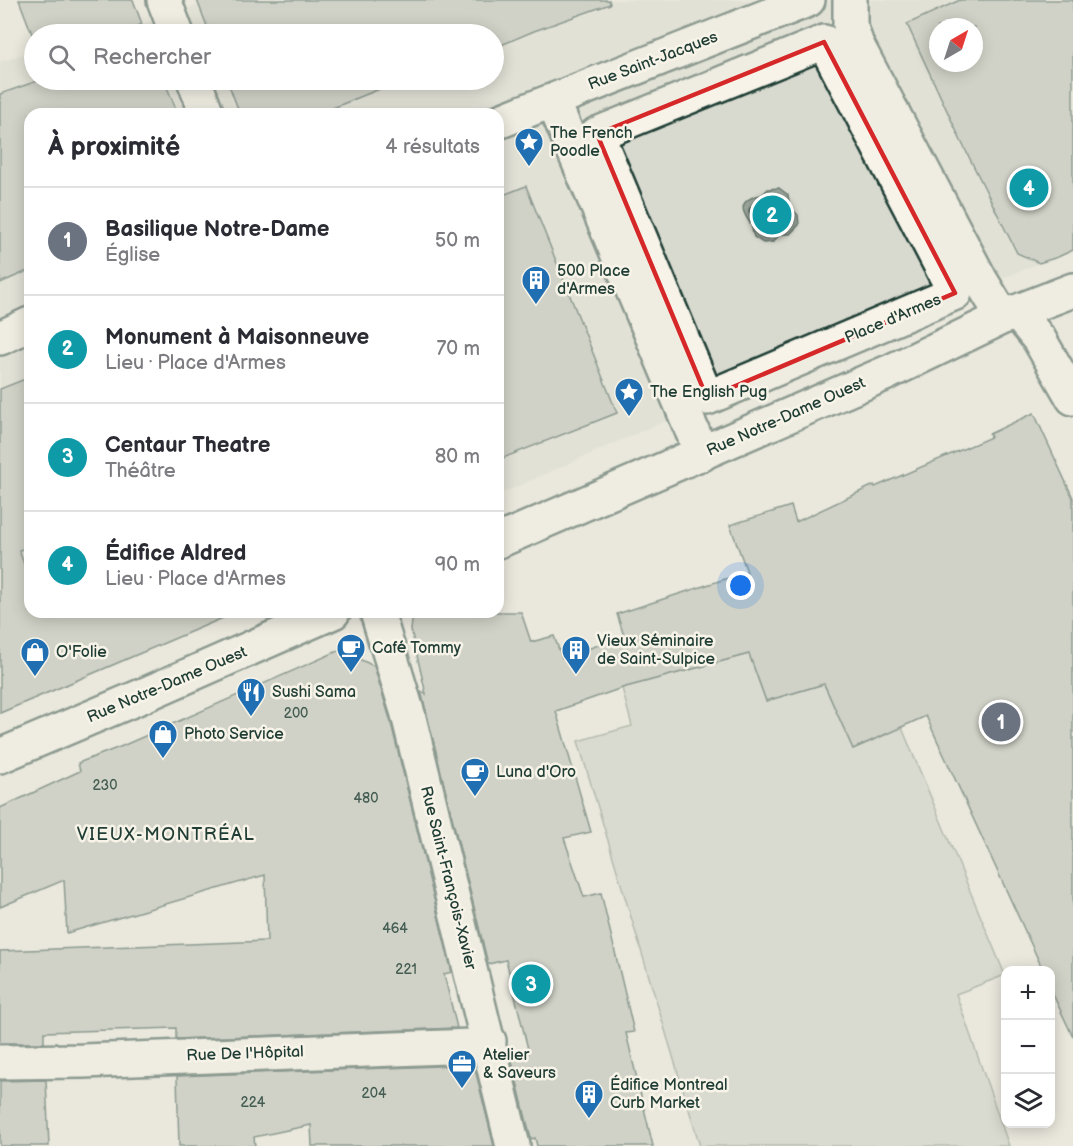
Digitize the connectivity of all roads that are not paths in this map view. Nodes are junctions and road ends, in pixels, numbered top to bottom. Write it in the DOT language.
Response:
graph roads {
  1 [pos="164,0"];
  2 [pos="808,0"];
  3 [pos="850,0"];
  4 [pos="173,24"];
  5 [pos="198,90"];
  6 [pos="553,101"];
  7 [pos="205,108"];
  8 [pos="504,120"];
  9 [pos="597,134"];
  10 [pos="1073,290"];
  11 [pos="1010,314"];
  12 [pos="24,327"];
  13 [pos="0,338"];
  14 [pos="1073,398"];
  15 [pos="702,454"];
  16 [pos="504,538"];
  17 [pos="319,618"];
  18 [pos="378,618"];
  19 [pos="0,756"];
  20 [pos="489,1041"];
  21 [pos="0,1062"];
  22 [pos="513,1146"];
  1 -- 4 [label="street"];
  2 -- 6 [label="street, Rue Saint-Jacques"];
  3 -- 11 [label="street"];
  5 -- 7 [label="street"];
  6 -- 8 [label="street, Rue Saint-Jacques"];
  6 -- 15 [label="street"];
  9 -- 9 [label="street, Place d'Armes"];
  10 -- 11 [label="street, Rue Notre-Dame Ouest"];
  11 -- 14 [label="street"];
  11 -- 15 [label="street, Rue Notre-Dame Ouest"];
  12 -- 13 [label="street"];
  15 -- 16 [label="street, Rue Notre-Dame Ouest"];
  17 -- 19 [label="street, Rue Notre-Dame Ouest"];
  18 -- 20 [label="street, Rue Saint-François-Xavier"];
  20 -- 21 [label="street, Rue De l'Hôpital"];
  20 -- 22 [label="street, Rue Saint-François-Xavier"];
}
